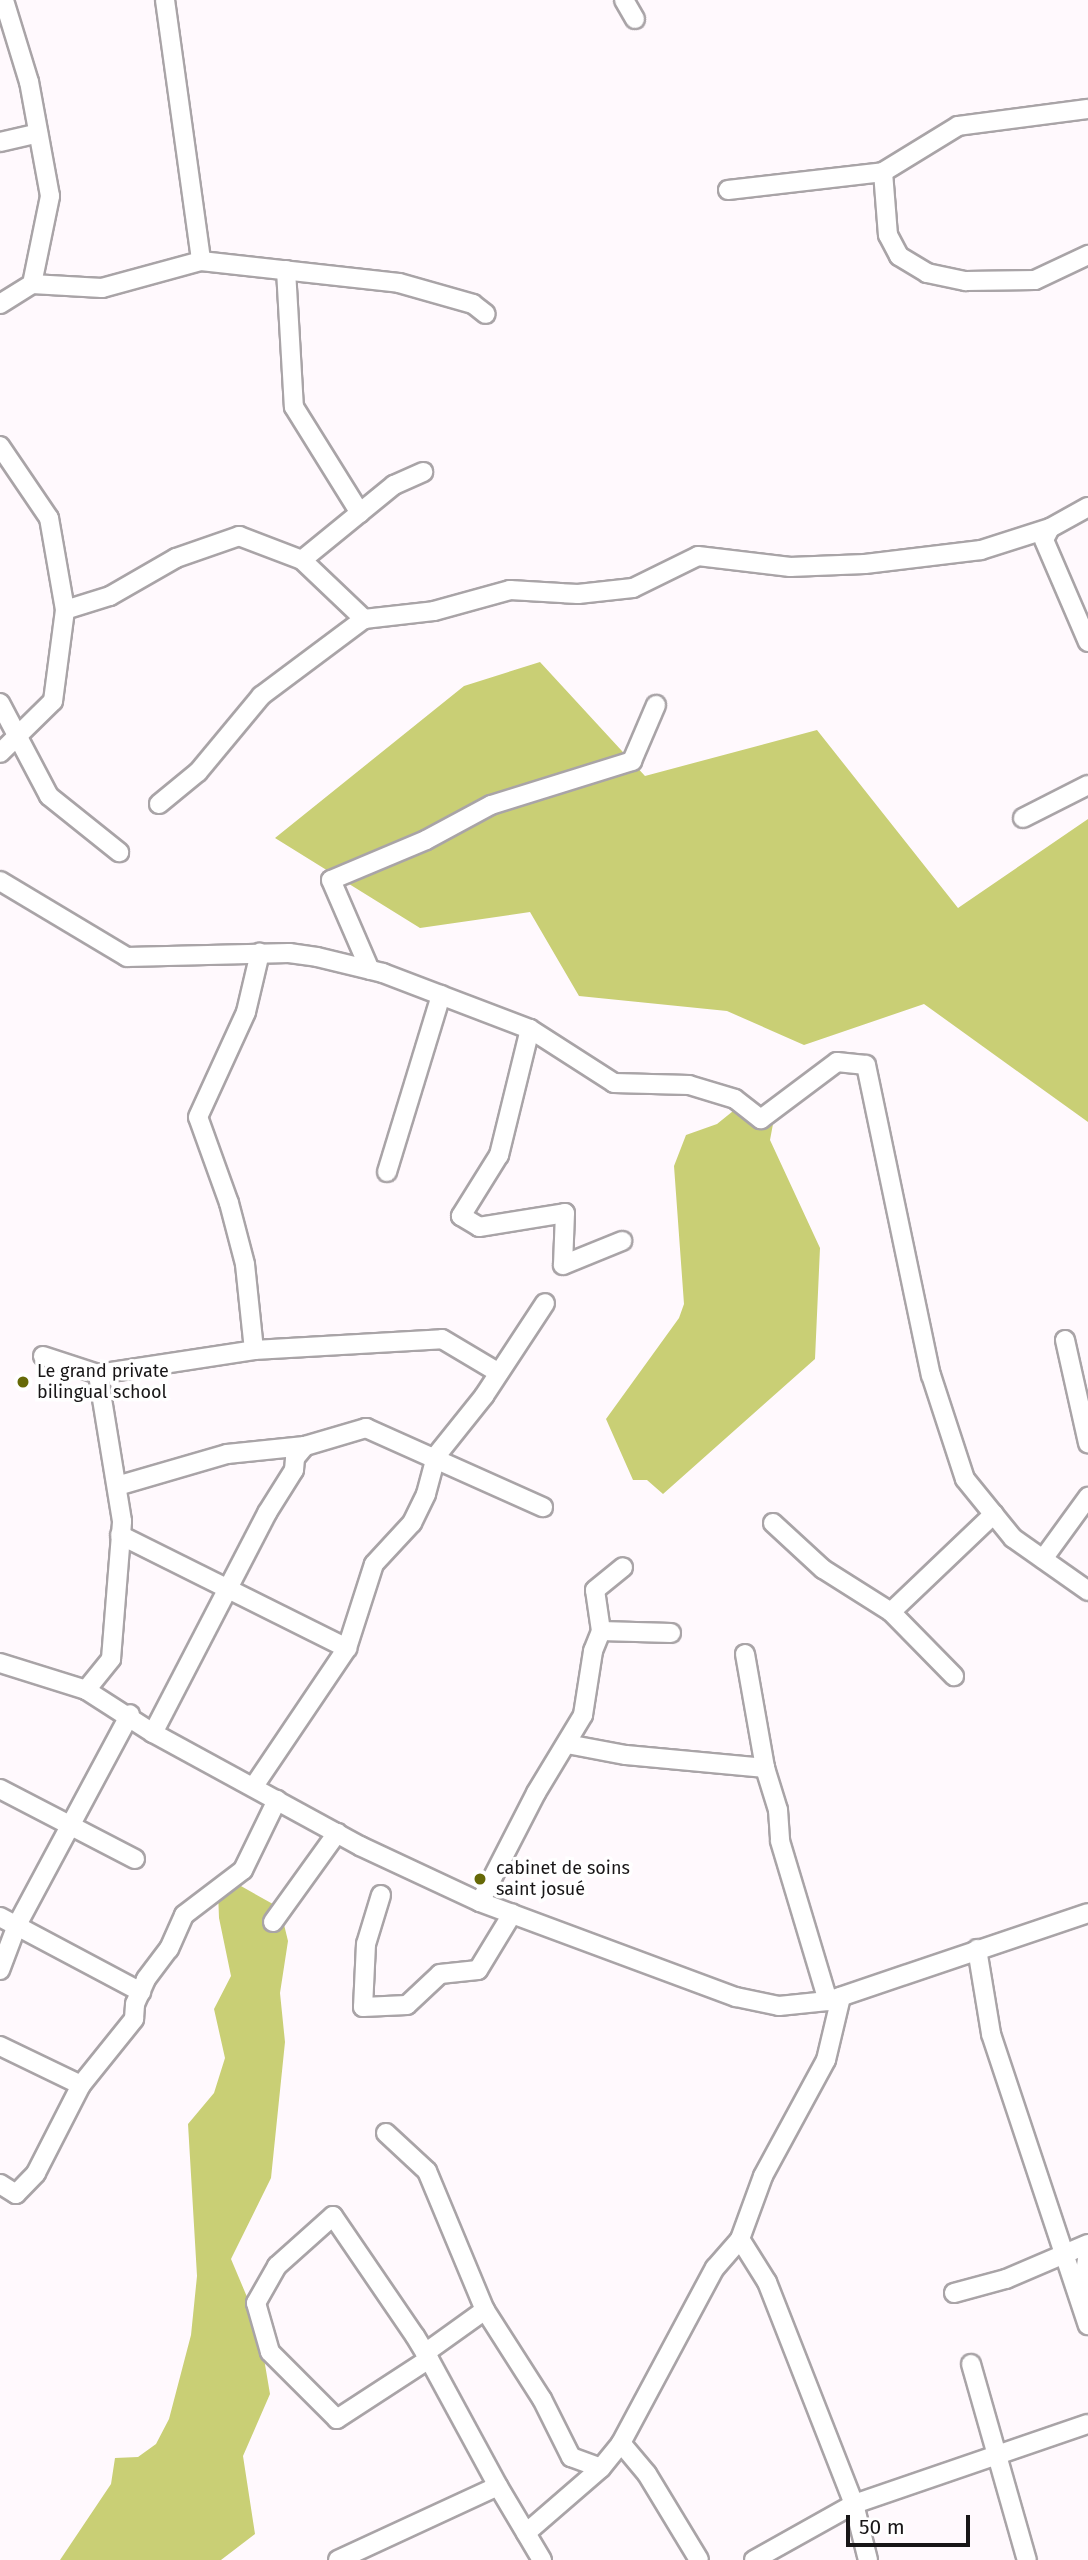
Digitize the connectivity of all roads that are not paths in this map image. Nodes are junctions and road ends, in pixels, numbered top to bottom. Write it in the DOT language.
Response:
graph roads {
  1 [pos="165,0"];
  2 [pos="624,0"];
  3 [pos="10,1"];
  4 [pos="635,19"];
  5 [pos="1088,109"];
  6 [pos="38,133"];
  7 [pos="0,142"];
  8 [pos="883,172"];
  9 [pos="728,190"];
  10 [pos="1088,254"];
  11 [pos="201,261"];
  12 [pos="286,270"];
  13 [pos="32,285"];
  14 [pos="0,304"];
  15 [pos="485,314"];
  16 [pos="4,457"];
  17 [pos="423,472"];
  18 [pos="1088,507"];
  19 [pos="360,513"];
  20 [pos="1050,528"];
  21 [pos="302,560"];
  22 [pos="65,610"];
  23 [pos="364,619"];
  24 [pos="1088,642"];
  25 [pos="0,703"];
  26 [pos="656,705"];
  27 [pos="17,741"];
  28 [pos="0,753"];
  29 [pos="1088,785"];
  30 [pos="159,804"];
  31 [pos="1023,818"];
  32 [pos="119,852"];
  33 [pos="0,881"];
  34 [pos="260,953"];
  35 [pos="370,970"];
  36 [pos="441,995"];
  37 [pos="530,1029"];
  38 [pos="387,1172"];
  39 [pos="622,1241"];
  40 [pos="545,1303"];
  41 [pos="1065,1340"];
  42 [pos="254,1350"];
  43 [pos="43,1356"];
  44 [pos="499,1373"];
  45 [pos="98,1374"];
  46 [pos="1088,1444"];
  47 [pos="306,1446"];
  48 [pos="436,1456"];
  49 [pos="117,1486"];
  50 [pos="1088,1497"];
  51 [pos="544,1507"];
  52 [pos="994,1514"];
  53 [pos="774,1523"];
  54 [pos="120,1535"];
  55 [pos="1043,1559"];
  56 [pos="623,1567"];
  57 [pos="230,1588"];
  58 [pos="1088,1591"];
  59 [pos="891,1612"];
  60 [pos="601,1631"];
  61 [pos="671,1633"];
  62 [pos="347,1648"];
  63 [pos="745,1654"];
  64 [pos="0,1663"];
  65 [pos="954,1676"];
  66 [pos="86,1690"];
  67 [pos="130,1714"];
  68 [pos="153,1733"];
  69 [pos="567,1744"];
  70 [pos="765,1768"];
  71 [pos="254,1786"];
  72 [pos="0,1789"];
  73 [pos="277,1800"];
  74 [pos="70,1827"];
  75 [pos="337,1833"];
  76 [pos="135,1860"];
  77 [pos="381,1895"];
  78 [pos="480,1902"];
  79 [pos="512,1914"];
  80 [pos="1088,1914"];
  81 [pos="0,1917"];
  82 [pos="273,1922"];
  83 [pos="17,1926"];
  84 [pos="977,1949"];
  85 [pos="0,1970"];
  86 [pos="141,1992"];
  87 [pos="835,1999"];
  88 [pos="0,2046"];
  89 [pos="81,2085"];
  90 [pos="386,2133"];
  91 [pos="0,2183"];
  92 [pos="740,2239"];
  93 [pos="1088,2244"];
  94 [pos="1088,2252"];
  95 [pos="1064,2254"];
  96 [pos="954,2293"];
  97 [pos="1088,2307"];
  98 [pos="485,2310"];
  99 [pos="1088,2325"];
  100 [pos="427,2356"];
  101 [pos="971,2364"];
  102 [pos="1088,2424"];
  103 [pos="621,2443"];
  104 [pos="994,2455"];
  105 [pos="601,2468"];
  106 [pos="498,2486"];
  107 [pos="854,2504"];
  108 [pos="526,2533"];
  109 [pos="338,2560"];
  110 [pos="542,2560"];
  111 [pos="699,2560"];
  112 [pos="754,2560"];
  113 [pos="868,2560"];
  114 [pos="1027,2560"];
  1 -- 11 [label="street"];
  2 -- 4 [label="street"];
  3 -- 6 [label="street"];
  5 -- 8 [label="street"];
  6 -- 7 [label="street"];
  6 -- 13 [label="street"];
  8 -- 9 [label="street"];
  8 -- 10 [label="street"];
  11 -- 12 [label="street"];
  11 -- 13 [label="street"];
  12 -- 15 [label="street"];
  12 -- 19 [label="street"];
  13 -- 14 [label="street"];
  16 -- 22 [label="street"];
  17 -- 19 [label="street"];
  18 -- 20 [label="street"];
  19 -- 21 [label="street"];
  20 -- 23 [label="street"];
  20 -- 24 [label="street"];
  21 -- 22 [label="street"];
  21 -- 23 [label="street"];
  22 -- 27 [label="street"];
  23 -- 30 [label="street"];
  25 -- 27 [label="street"];
  26 -- 35 [label="street"];
  27 -- 28 [label="street"];
  27 -- 32 [label="street"];
  29 -- 31 [label="street"];
  33 -- 34 [label="street"];
  34 -- 35 [label="street"];
  34 -- 42 [label="street"];
  35 -- 36 [label="street"];
  36 -- 37 [label="street"];
  36 -- 38 [label="street"];
  37 -- 39 [label="street"];
  37 -- 52 [label="street"];
  40 -- 44 [label="street"];
  41 -- 46 [label="street"];
  42 -- 44 [label="street"];
  42 -- 45 [label="street"];
  43 -- 45 [label="street"];
  44 -- 48 [label="street"];
  45 -- 49 [label="street"];
  47 -- 48 [label="street"];
  47 -- 49 [label="street"];
  47 -- 57 [label="street"];
  48 -- 51 [label="street"];
  48 -- 62 [label="street"];
  49 -- 54 [label="street"];
  50 -- 55 [label="street"];
  52 -- 55 [label="street"];
  52 -- 59 [label="street"];
  53 -- 59 [label="street"];
  54 -- 57 [label="street"];
  54 -- 66 [label="street"];
  55 -- 58 [label="street"];
  56 -- 60 [label="street"];
  57 -- 62 [label="street"];
  57 -- 68 [label="street"];
  59 -- 65 [label="street"];
  60 -- 61 [label="street"];
  60 -- 69 [label="street"];
  62 -- 71 [label="street"];
  63 -- 70 [label="street"];
  64 -- 66 [label="street"];
  66 -- 67 [label="street"];
  67 -- 68 [label="street"];
  67 -- 74 [label="street"];
  68 -- 71 [label="street"];
  69 -- 70 [label="street"];
  69 -- 78 [label="street"];
  70 -- 87 [label="street"];
  71 -- 73 [label="street"];
  72 -- 74 [label="street"];
  73 -- 75 [label="street"];
  73 -- 86 [label="street"];
  74 -- 76 [label="street"];
  74 -- 83 [label="street"];
  75 -- 78 [label="street"];
  75 -- 82 [label="street"];
  77 -- 79 [label="street"];
  78 -- 79 [label="street"];
  79 -- 87 [label="street"];
  80 -- 84 [label="street"];
  81 -- 83 [label="street"];
  83 -- 85 [label="street"];
  83 -- 86 [label="street"];
  84 -- 87 [label="street"];
  84 -- 95 [label="street"];
  86 -- 89 [label="street"];
  87 -- 92 [label="street"];
  88 -- 89 [label="street"];
  89 -- 91 [label="street"];
  90 -- 98 [label="street"];
  92 -- 103 [label="street"];
  92 -- 107 [label="street"];
  93 -- 95 [label="street"];
  94 -- 97 [label="street"];
  95 -- 96 [label="street"];
  95 -- 99 [label="street"];
  98 -- 100 [label="street"];
  98 -- 105 [label="street"];
  100 -- 100 [label="street"];
  100 -- 106 [label="street"];
  101 -- 104 [label="street"];
  102 -- 104 [label="street"];
  103 -- 105 [label="street"];
  103 -- 111 [label="street"];
  104 -- 107 [label="street"];
  104 -- 114 [label="street"];
  105 -- 108 [label="street"];
  106 -- 108 [label="street"];
  106 -- 109 [label="street"];
  107 -- 112 [label="street"];
  107 -- 113 [label="street"];
  108 -- 110 [label="street"];
}
